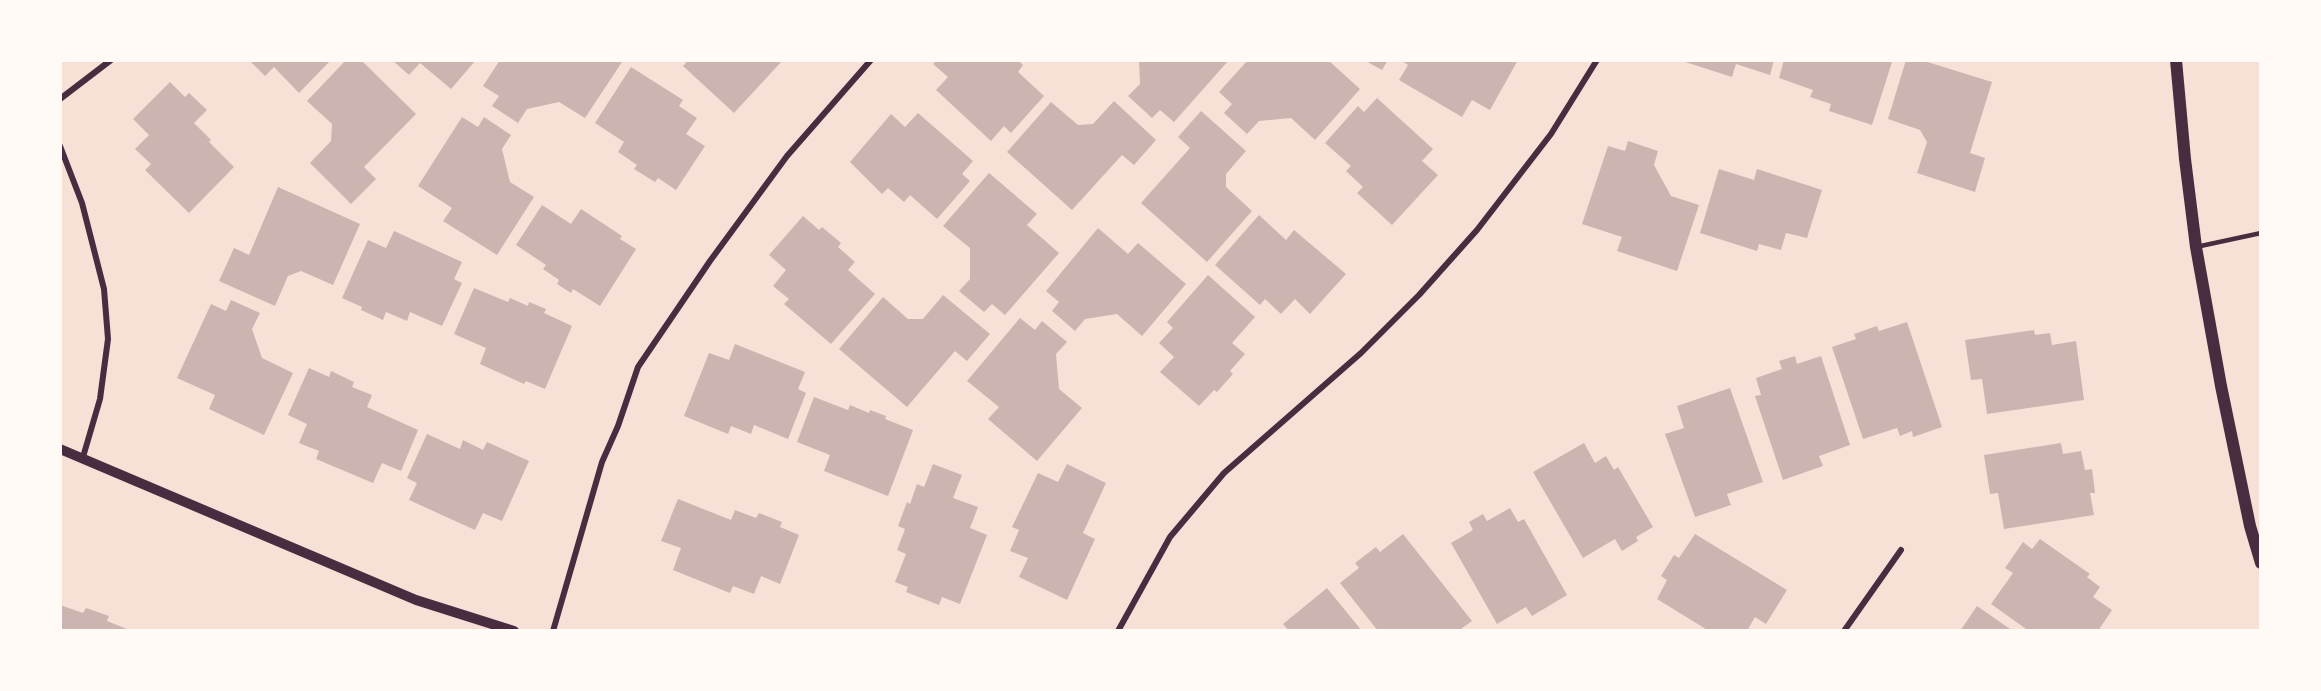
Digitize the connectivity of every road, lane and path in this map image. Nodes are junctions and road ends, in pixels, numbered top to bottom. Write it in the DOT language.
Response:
graph roads {
  1 [pos="111,60"];
  2 [pos="871,60"];
  3 [pos="1597,60"];
  4 [pos="2176,60"];
  5 [pos="60,99"];
  6 [pos="60,146"];
  7 [pos="2261,233"];
  8 [pos="2196,247"];
  9 [pos="60,449"];
  10 [pos="83,457"];
  11 [pos="1901,550"];
  12 [pos="2261,563"];
  13 [pos="514,631"];
  14 [pos="553,631"];
  15 [pos="1118,631"];
  16 [pos="1844,631"];
  1 -- 5 [label="street"];
  2 -- 14 [label="street"];
  3 -- 15 [label="street"];
  4 -- 8 [label="main road"];
  6 -- 10 [label="street"];
  7 -- 8 [label="lane"];
  8 -- 12 [label="main road"];
  9 -- 10 [label="street"];
  10 -- 13 [label="street"];
  11 -- 16 [label="street"];
}
